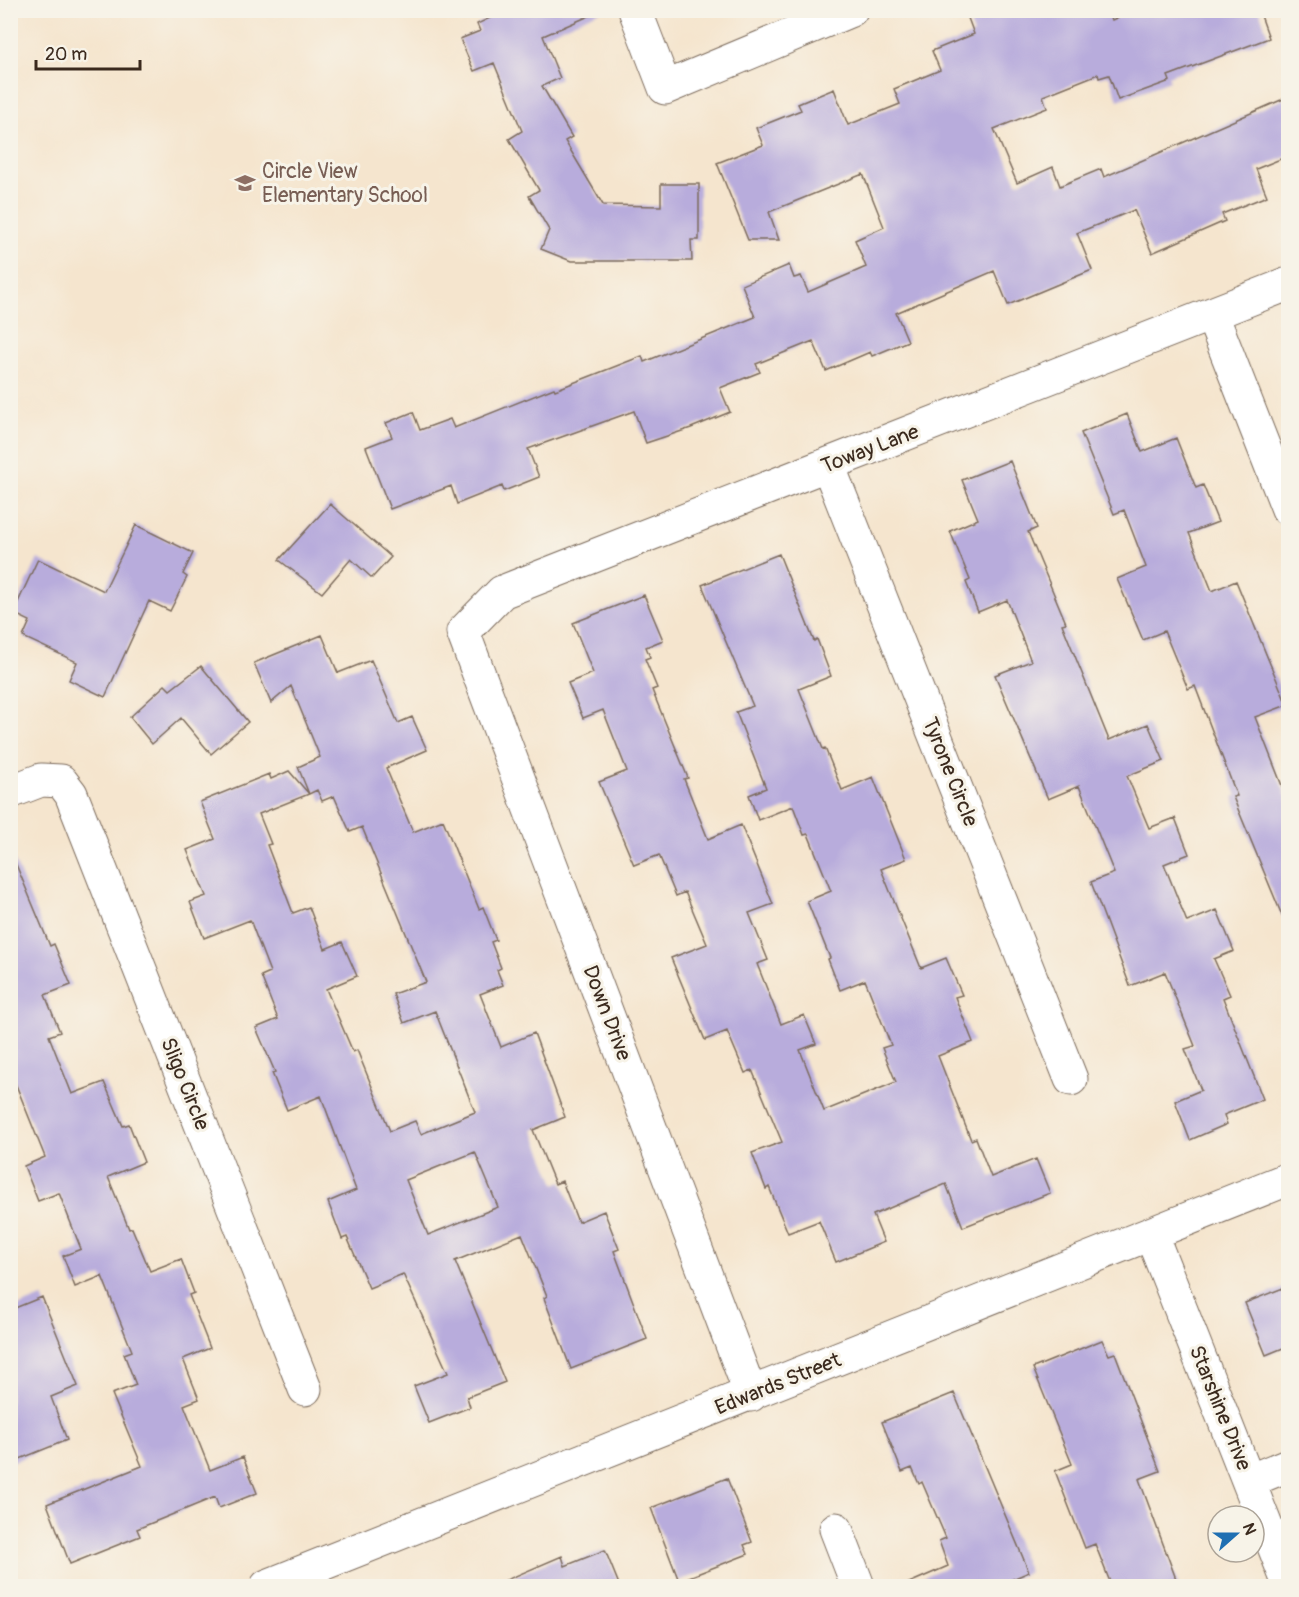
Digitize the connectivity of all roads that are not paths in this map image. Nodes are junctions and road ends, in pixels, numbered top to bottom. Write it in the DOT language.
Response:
graph roads {
  1 [pos="635,10"];
  2 [pos="851,10"];
  3 [pos="1288,284"];
  4 [pos="1212,315"];
  5 [pos="828,465"];
  6 [pos="1288,509"];
  7 [pos="463,632"];
  8 [pos="10,792"];
  9 [pos="1071,1079"];
  10 [pos="1288,1179"];
  11 [pos="1151,1234"];
  12 [pos="305,1389"];
  13 [pos="751,1395"];
  14 [pos="1288,1466"];
  15 [pos="1249,1481"];
  16 [pos="836,1530"];
  17 [pos="1288,1582"];
  18 [pos="267,1587"];
  19 [pos="858,1587"];
  1 -- 2 [label="street"];
  3 -- 4 [label="street, Toway Lane"];
  4 -- 5 [label="street, Toway Lane"];
  4 -- 6 [label="street"];
  5 -- 7 [label="street, Toway Lane"];
  5 -- 9 [label="street, Tyrone Circle"];
  7 -- 13 [label="street, Down Drive"];
  8 -- 12 [label="street, Sligo Circle"];
  10 -- 11 [label="street, Edwards Street"];
  11 -- 13 [label="street, Edwards Street"];
  11 -- 15 [label="street, Starshine Drive"];
  13 -- 18 [label="street, Edwards Street"];
  14 -- 15 [label="street"];
  15 -- 17 [label="street, Starshine Drive"];
  16 -- 19 [label="street"];
}
